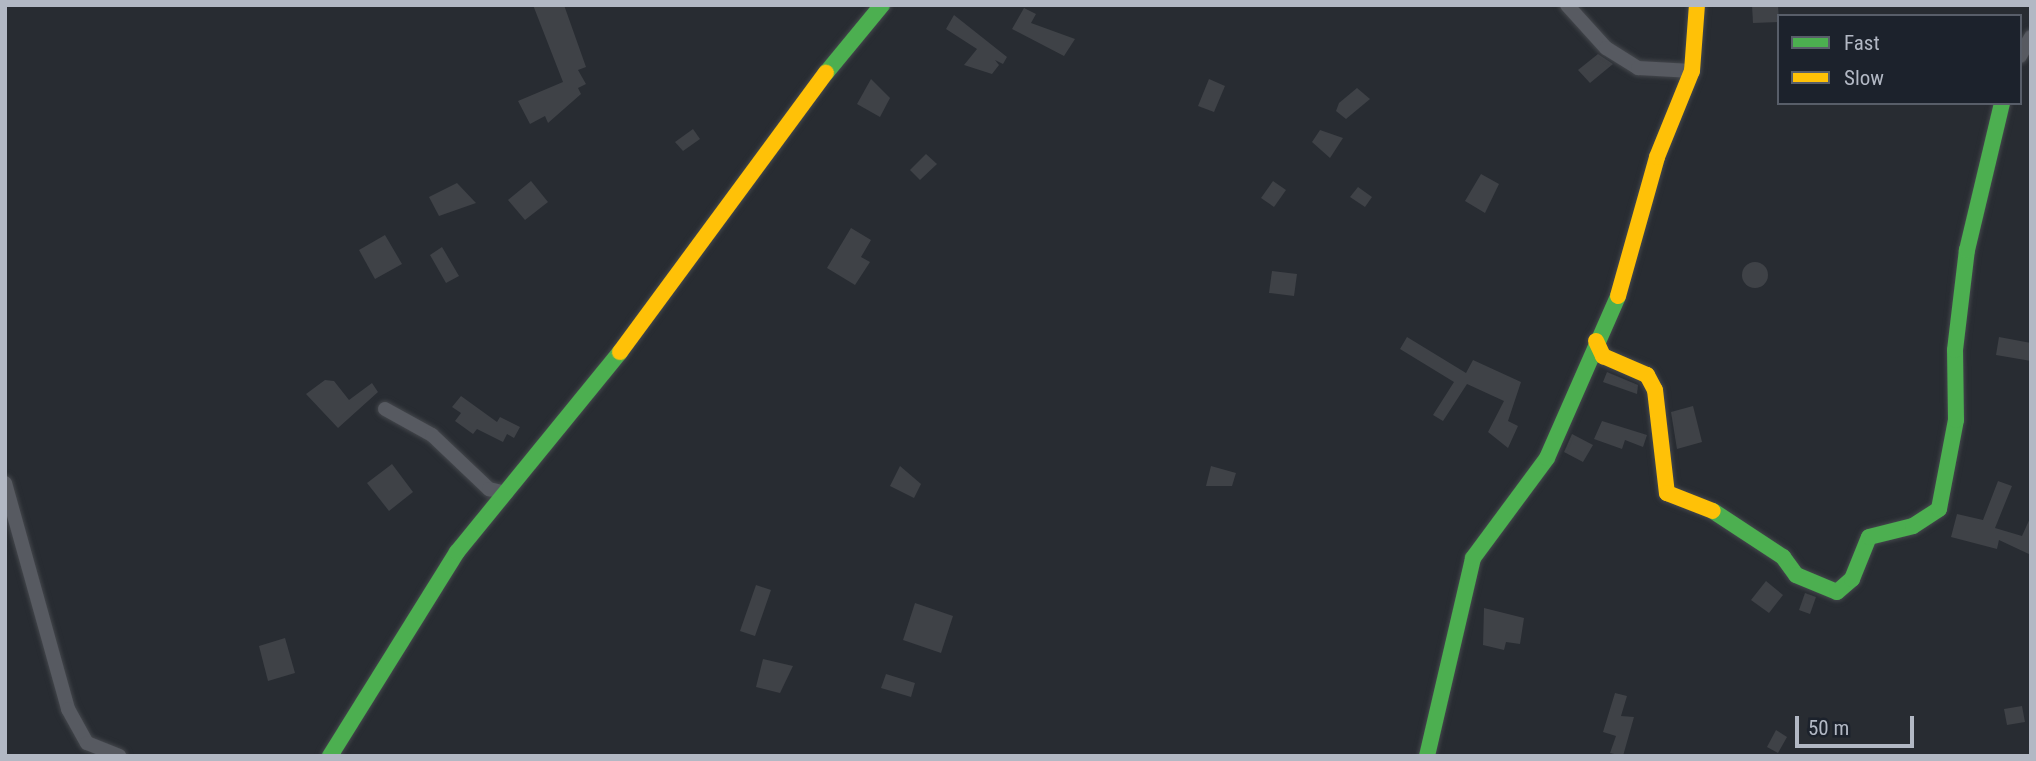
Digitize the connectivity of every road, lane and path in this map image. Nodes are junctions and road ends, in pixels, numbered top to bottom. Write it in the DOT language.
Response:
graph roads {
  1 [pos="883,5"];
  2 [pos="1567,5"];
  3 [pos="1696,5"];
  4 [pos="2031,37"];
  5 [pos="2022,53"];
  6 [pos="1692,71"];
  7 [pos="2002,105"];
  8 [pos="1596,341"];
  9 [pos="385,409"];
  10 [pos="5,483"];
  11 [pos="507,493"];
  12 [pos="119,756"];
  13 [pos="330,756"];
  14 [pos="1427,756"];
  1 -- 11 [label="street"];
  2 -- 6 [label="street"];
  3 -- 6 [label="street"];
  4 -- 5 [label="street"];
  6 -- 8 [label="street"];
  7 -- 8 [label="street"];
  8 -- 14 [label="street"];
  9 -- 11 [label="street"];
  10 -- 12 [label="street"];
  11 -- 13 [label="street"];
}
